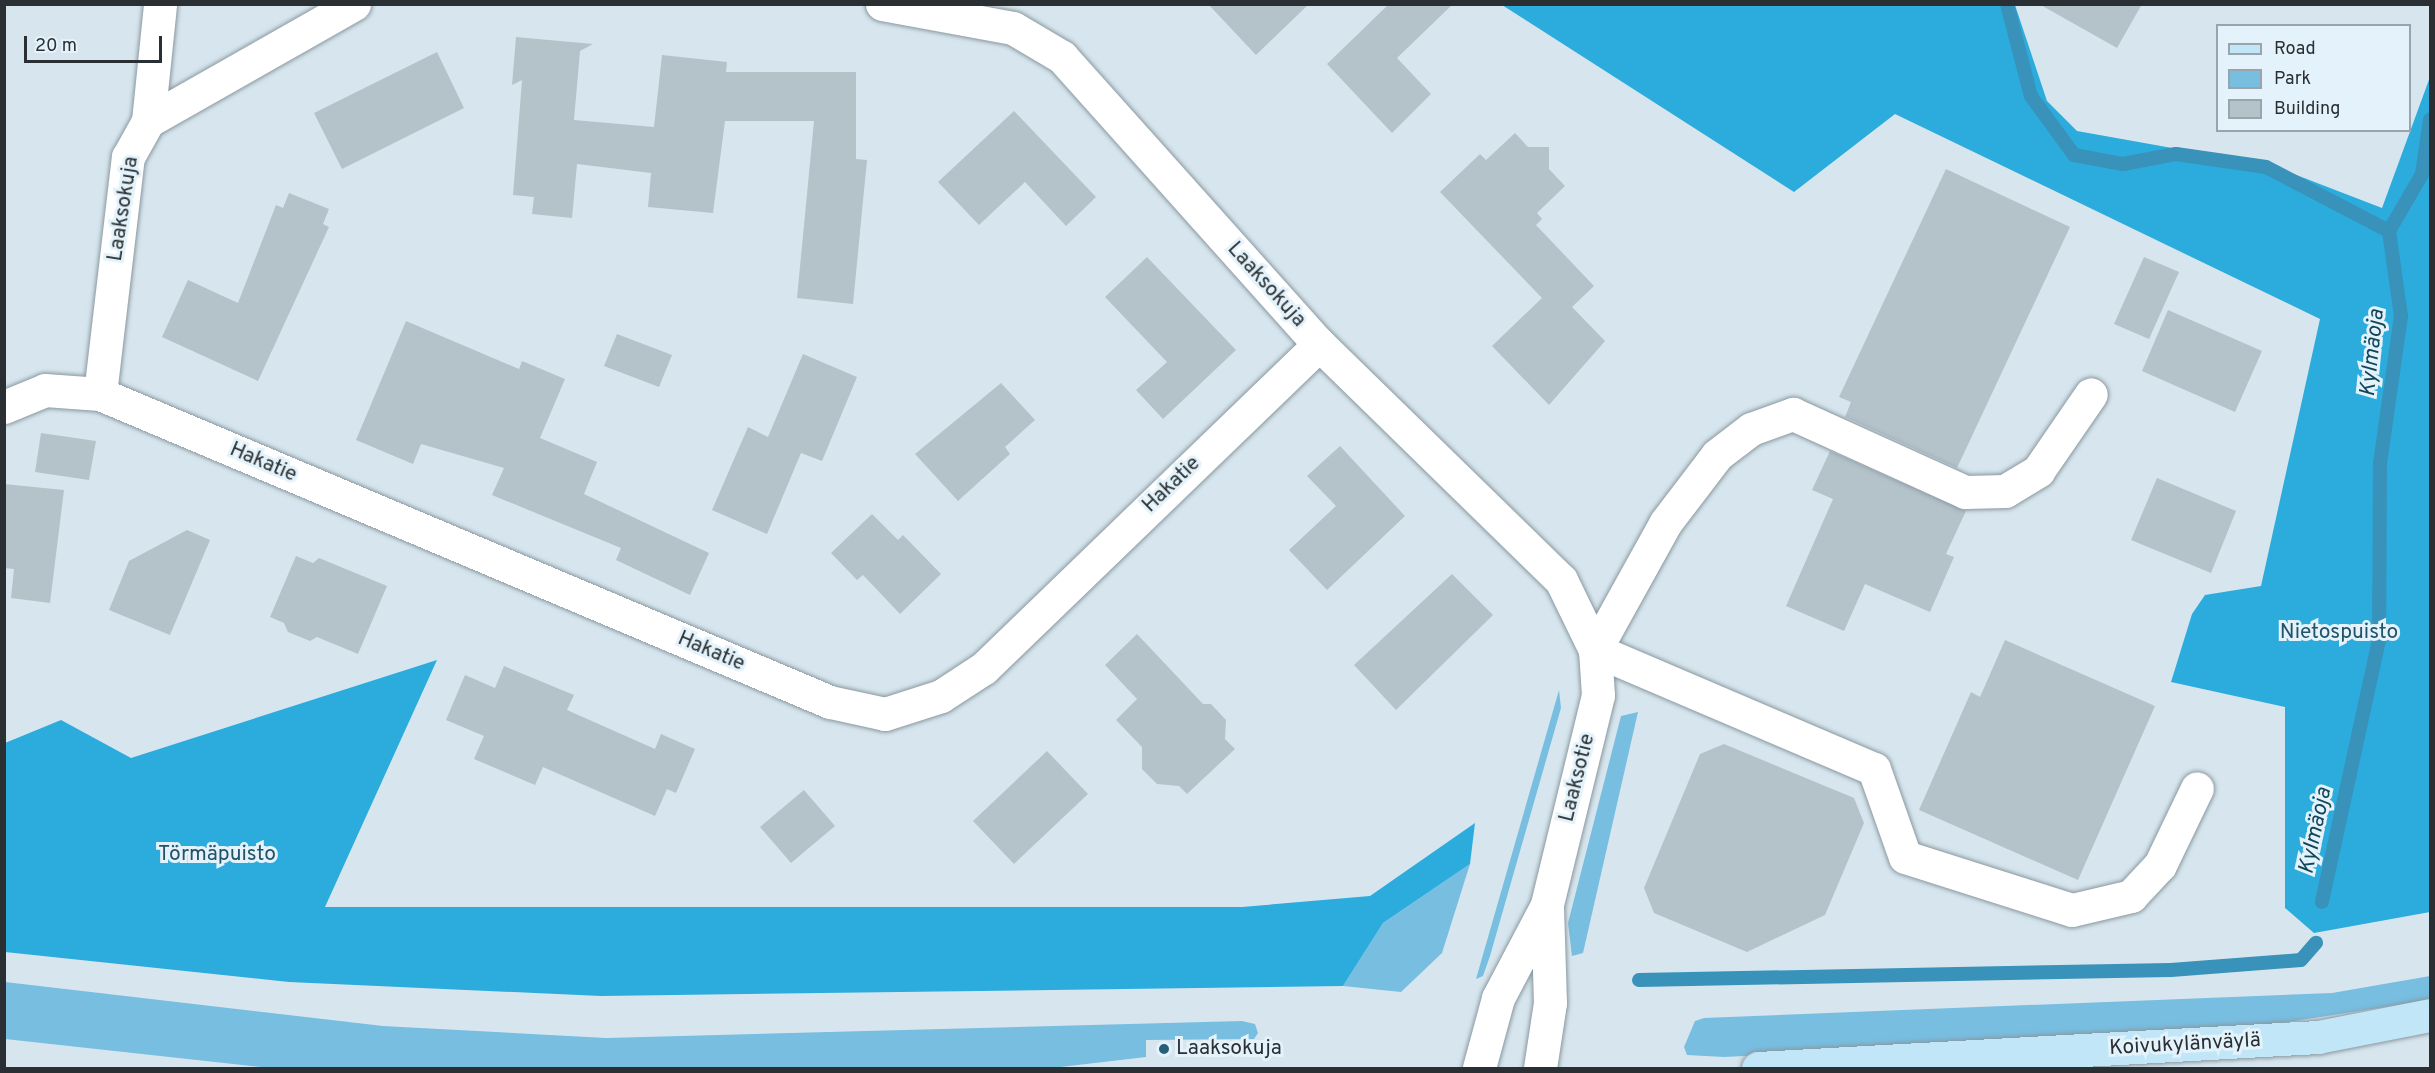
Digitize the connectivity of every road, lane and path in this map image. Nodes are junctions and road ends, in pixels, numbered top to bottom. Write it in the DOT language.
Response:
graph roads {
  1 [pos="160,4"];
  2 [pos="354,4"];
  3 [pos="882,4"];
  4 [pos="148,120"];
  5 [pos="1318,344"];
  6 [pos="100,394"];
  7 [pos="2091,394"];
  8 [pos="4,407"];
  9 [pos="1595,650"];
  10 [pos="2197,788"];
  11 [pos="1547,905"];
  12 [pos="2430,1016"];
  13 [pos="1479,1068"];
  14 [pos="1540,1068"];
  15 [pos="1758,1068"];
  1 -- 4 [label="street"];
  2 -- 4 [label="street"];
  3 -- 5 [label="street, Laaksokuja"];
  4 -- 6 [label="street, Laaksokuja"];
  5 -- 6 [label="street, Hakatie"];
  5 -- 9 [label="street, Laaksokuja"];
  6 -- 8 [label="street, Hakatie"];
  7 -- 9 [label="street"];
  9 -- 10 [label="street"];
  9 -- 11 [label="street, Laaksotie"];
  11 -- 13 [label="street, Laaksotie"];
  11 -- 14 [label="street, Laaksotie"];
  12 -- 15 [label="main road, Koivukylänväylä"];
}
